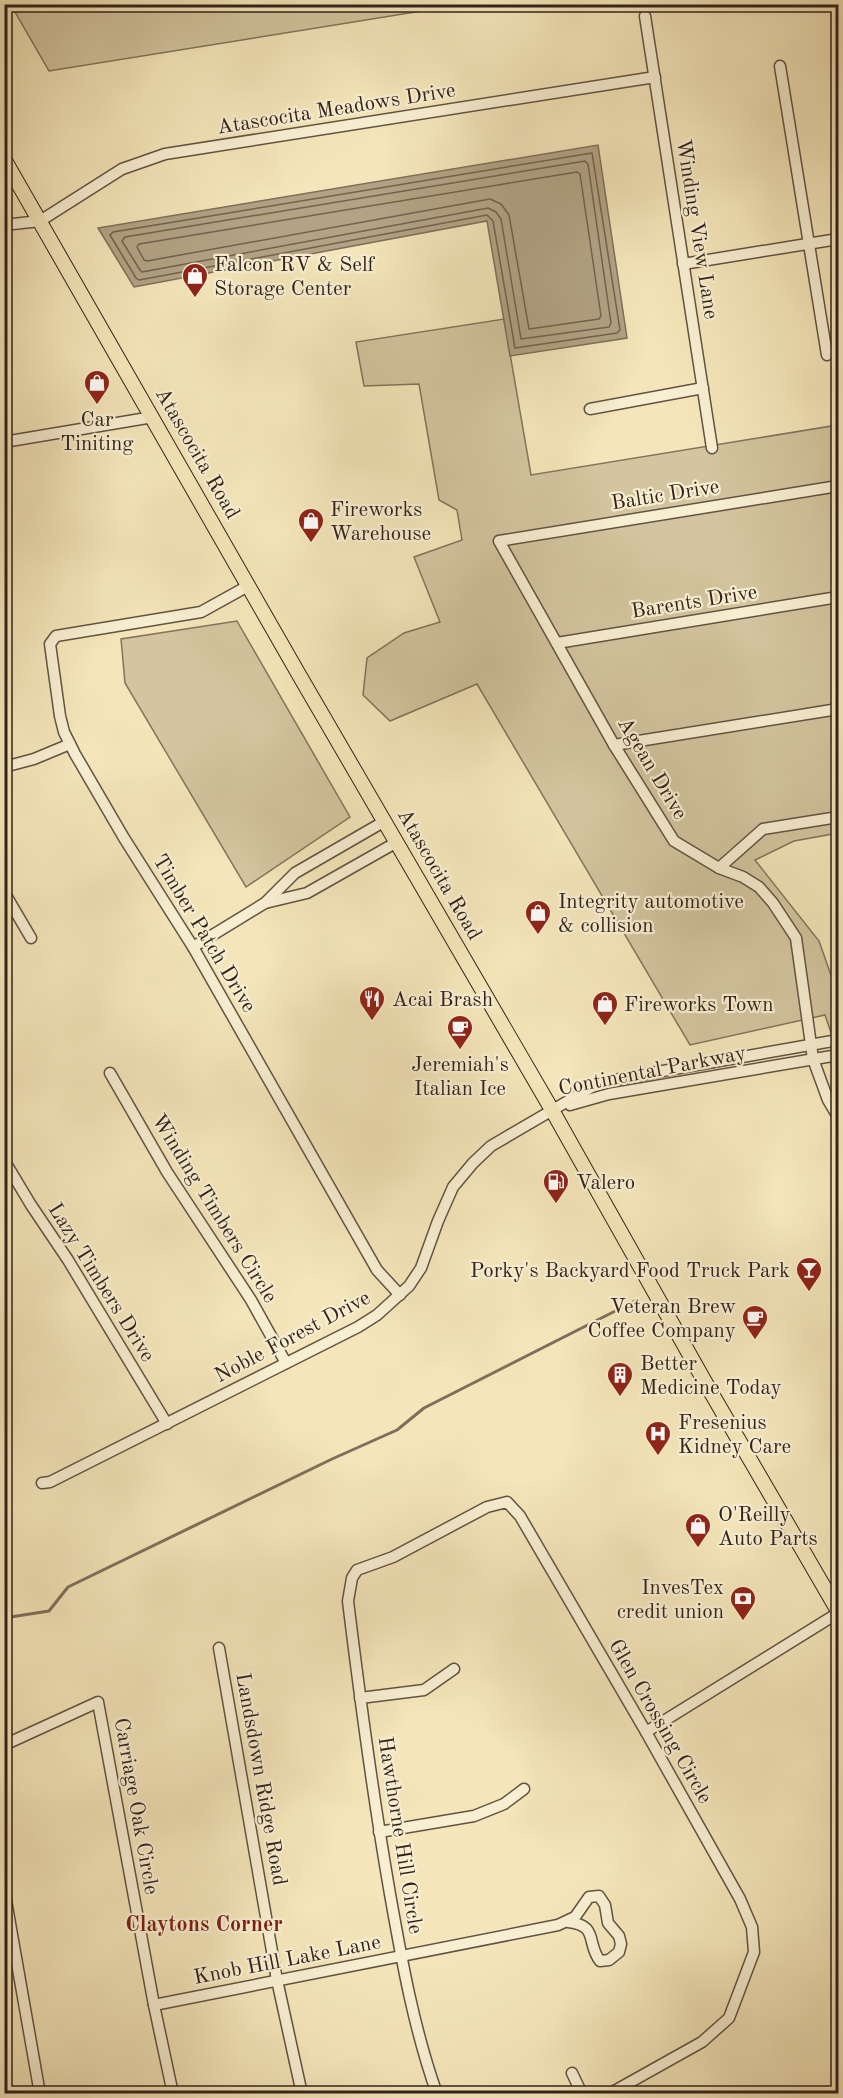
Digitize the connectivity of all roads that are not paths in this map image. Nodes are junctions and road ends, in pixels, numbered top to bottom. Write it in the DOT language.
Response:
graph roads {
  1 [pos="645,16"];
  2 [pos="780,66"];
  3 [pos="655,77"];
  4 [pos="4,159"];
  5 [pos="40,221"];
  6 [pos="4,225"];
  7 [pos="838,239"];
  8 [pos="809,244"];
  9 [pos="683,264"];
  10 [pos="826,355"];
  11 [pos="703,388"];
  12 [pos="590,409"];
  13 [pos="153,417"];
  14 [pos="4,442"];
  15 [pos="712,448"];
  16 [pos="838,486"];
  17 [pos="499,541"];
  18 [pos="248,586"];
  19 [pos="838,597"];
  20 [pos="557,643"];
  21 [pos="838,709"];
  22 [pos="70,744"];
  23 [pos="614,745"];
  24 [pos="4,767"];
  25 [pos="838,817"];
  26 [pos="385,822"];
  27 [pos="397,842"];
  28 [pos="719,868"];
  29 [pos="4,892"];
  30 [pos="265,903"];
  31 [pos="31,938"];
  32 [pos="194,947"];
  33 [pos="838,1040"];
  34 [pos="811,1044"];
  35 [pos="838,1055"];
  36 [pos="813,1059"];
  37 [pos="110,1074"];
  38 [pos="592,1087"];
  39 [pos="609,1094"];
  40 [pos="552,1110"];
  41 [pos="838,1117"];
  42 [pos="4,1160"];
  43 [pos="400,1295"];
  44 [pos="286,1363"];
  45 [pos="167,1424"];
  46 [pos="42,1483"];
  47 [pos="352,1578"];
  48 [pos="838,1612"];
  49 [pos="219,1648"];
  50 [pos="454,1669"];
  51 [pos="360,1698"];
  52 [pos="646,1732"];
  53 [pos="4,1745"];
  54 [pos="524,1789"];
  55 [pos="379,1832"];
  56 [pos="4,1889"];
  57 [pos="568,1922"];
  58 [pos="401,1956"];
  59 [pos="277,1980"];
  60 [pos="154,2005"];
  61 [pos="572,2073"];
  62 [pos="40,2094"];
  63 [pos="172,2094"];
  64 [pos="302,2094"];
  65 [pos="437,2094"];
  66 [pos="582,2094"];
  67 [pos="609,2094"];
  1 -- 3 [label="street, Winding View Lane"];
  2 -- 8 [label="street"];
  3 -- 5 [label="street, Atascocita Meadows Drive"];
  3 -- 9 [label="street, Winding View Lane"];
  4 -- 5 [label="main road, Atascocita Road"];
  5 -- 6 [label="street"];
  5 -- 13 [label="main road, Atascocita Road"];
  7 -- 8 [label="street"];
  8 -- 9 [label="street"];
  8 -- 10 [label="street"];
  9 -- 11 [label="street, Winding View Lane"];
  11 -- 12 [label="street"];
  11 -- 15 [label="street, Winding View Lane"];
  13 -- 14 [label="street"];
  13 -- 18 [label="main road, Atascocita Road"];
  16 -- 17 [label="street, Baltic Drive"];
  17 -- 20 [label="street, Agean Drive"];
  18 -- 22 [label="street, Timber Patch Drive"];
  18 -- 26 [label="main road, Atascocita Road"];
  19 -- 20 [label="street, Barents Drive"];
  20 -- 23 [label="street, Agean Drive"];
  21 -- 23 [label="street"];
  22 -- 24 [label="street"];
  22 -- 32 [label="street, Timber Patch Drive"];
  23 -- 28 [label="street, Agean Drive"];
  25 -- 28 [label="street"];
  26 -- 27 [label="main road, Atascocita Road"];
  26 -- 30 [label="street"];
  27 -- 30 [label="street"];
  27 -- 40 [label="main road, Atascocita Road"];
  28 -- 34 [label="street, Agean Drive"];
  29 -- 31 [label="street"];
  30 -- 32 [label="street"];
  32 -- 43 [label="street, Timber Patch Drive"];
  33 -- 34 [label="street, Continental Parkway"];
  34 -- 36 [label="street, Agean Drive"];
  34 -- 38 [label="street, Continental Parkway"];
  35 -- 36 [label="street, Continental Parkway"];
  36 -- 39 [label="street, Continental Parkway"];
  36 -- 41 [label="street, Agean Drive"];
  37 -- 44 [label="street, Winding Timbers Circle"];
  38 -- 39 [label="street"];
  38 -- 40 [label="street, Continental Parkway"];
  39 -- 40 [label="street, Continental Parkway"];
  40 -- 43 [label="street, Noble Forest Drive"];
  40 -- 48 [label="main road, Atascocita Road"];
  42 -- 45 [label="street, Lazy Timbers Drive"];
  43 -- 44 [label="street, Noble Forest Drive"];
  44 -- 45 [label="street, Noble Forest Drive"];
  45 -- 46 [label="street, Noble Forest Drive"];
  47 -- 51 [label="street, Hawthorne Hill Circle"];
  47 -- 52 [label="street, Glen Crossing Circle"];
  48 -- 52 [label="street"];
  49 -- 59 [label="street, Landsdown Ridge Road"];
  50 -- 51 [label="street"];
  51 -- 55 [label="street, Hawthorne Hill Circle"];
  52 -- 67 [label="street, Glen Crossing Circle"];
  53 -- 60 [label="street, Carriage Oak Circle"];
  54 -- 55 [label="street"];
  55 -- 58 [label="street, Hawthorne Hill Circle"];
  56 -- 62 [label="street"];
  57 -- 57 [label="street"];
  57 -- 58 [label="street, Knob Hill Lake Lane"];
  58 -- 59 [label="street, Knob Hill Lake Lane"];
  58 -- 65 [label="street, Hawthorne Hill Circle"];
  59 -- 60 [label="street, Knob Hill Lake Lane"];
  59 -- 64 [label="street, Landsdown Ridge Road"];
  60 -- 63 [label="street, Carriage Oak Circle"];
  61 -- 66 [label="street"];
}
